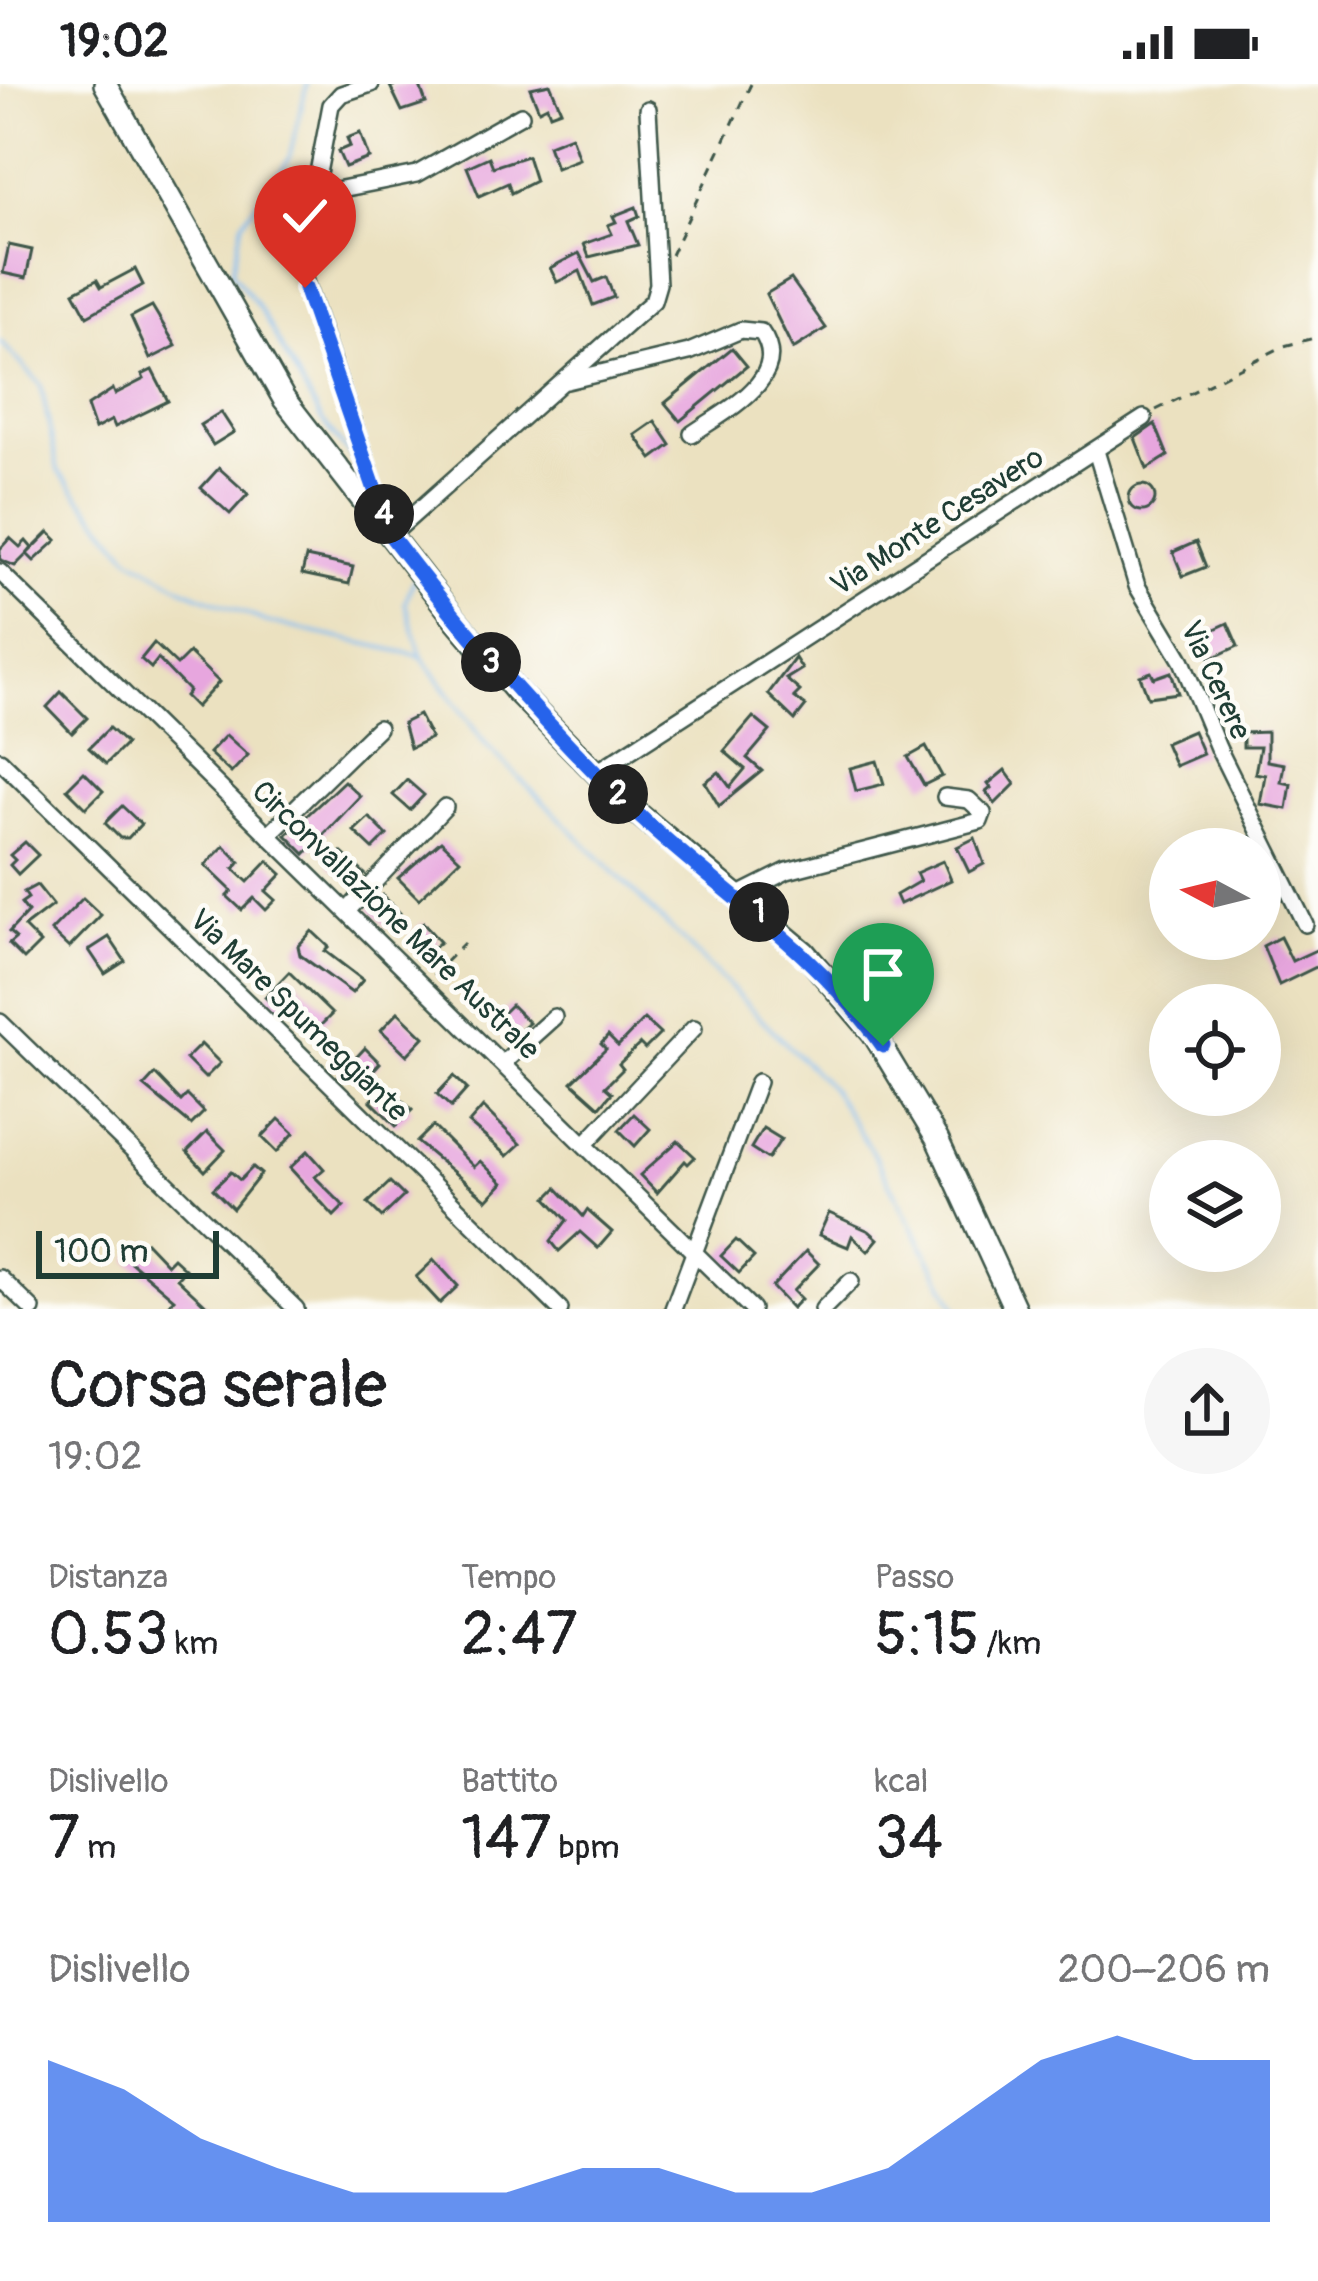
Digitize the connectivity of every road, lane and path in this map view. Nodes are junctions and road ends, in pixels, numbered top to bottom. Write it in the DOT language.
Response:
graph roads {
  1 [pos="105,84"];
  2 [pos="371,84"];
  3 [pos="751,84"];
  4 [pos="648,109"];
  5 [pos="520,115"];
  6 [pos="311,195"];
  7 [pos="658,284"];
  8 [pos="1318,337"];
  9 [pos="565,382"];
  10 [pos="1144,418"];
  11 [pos="692,434"];
  12 [pos="1096,451"];
  13 [pos="391,536"];
  14 [pos="0,572"];
  15 [pos="378,728"];
  16 [pos="0,760"];
  17 [pos="596,772"];
  18 [pos="945,796"];
  19 [pos="446,807"];
  20 [pos="270,833"];
  21 [pos="739,896"];
  22 [pos="348,910"];
  23 [pos="1305,925"];
  24 [pos="464,943"];
  25 [pos="424,985"];
  26 [pos="554,1017"];
  27 [pos="0,1022"];
  28 [pos="694,1028"];
  29 [pos="503,1063"];
  30 [pos="758,1082"];
  31 [pos="585,1144"];
  32 [pos="694,1251"];
  33 [pos="0,1278"];
  34 [pos="851,1281"];
  35 [pos="32,1309"];
  36 [pos="296,1309"];
  37 [pos="560,1309"];
  38 [pos="673,1309"];
  39 [pos="752,1309"];
  40 [pos="823,1309"];
  41 [pos="1015,1309"];
  1 -- 13 [label="main road"];
  2 -- 6 [label="street"];
  3 -- 7 [label="path"];
  4 -- 7 [label="street"];
  5 -- 6 [label="street"];
  6 -- 13 [label="street"];
  7 -- 9 [label="street"];
  8 -- 10 [label="path"];
  9 -- 11 [label="street"];
  9 -- 13 [label="street"];
  10 -- 12 [label="street, Via Monte Cesavero"];
  12 -- 17 [label="street, Via Monte Cesavero"];
  12 -- 23 [label="street, Via Cerere"];
  13 -- 17 [label="main road"];
  14 -- 20 [label="street, Circonvallazione Mare Australe"];
  15 -- 20 [label="street"];
  16 -- 37 [label="street, Via Mare Spumeggiante"];
  17 -- 21 [label="main road"];
  18 -- 21 [label="street"];
  19 -- 22 [label="street"];
  20 -- 22 [label="street, Circonvallazione Mare Australe"];
  21 -- 41 [label="main road"];
  22 -- 25 [label="street, Circonvallazione Mare Australe"];
  24 -- 25 [label="path"];
  25 -- 29 [label="street, Circonvallazione Mare Australe"];
  26 -- 29 [label="street"];
  27 -- 36 [label="street"];
  28 -- 31 [label="street"];
  29 -- 31 [label="street, Circonvallazione Mare Australe"];
  30 -- 32 [label="street"];
  31 -- 32 [label="street, Circonvallazione Mare Australe"];
  32 -- 38 [label="street"];
  32 -- 39 [label="street, Circonvallazione Mare Australe"];
  33 -- 35 [label="street"];
  34 -- 40 [label="street"];
}
